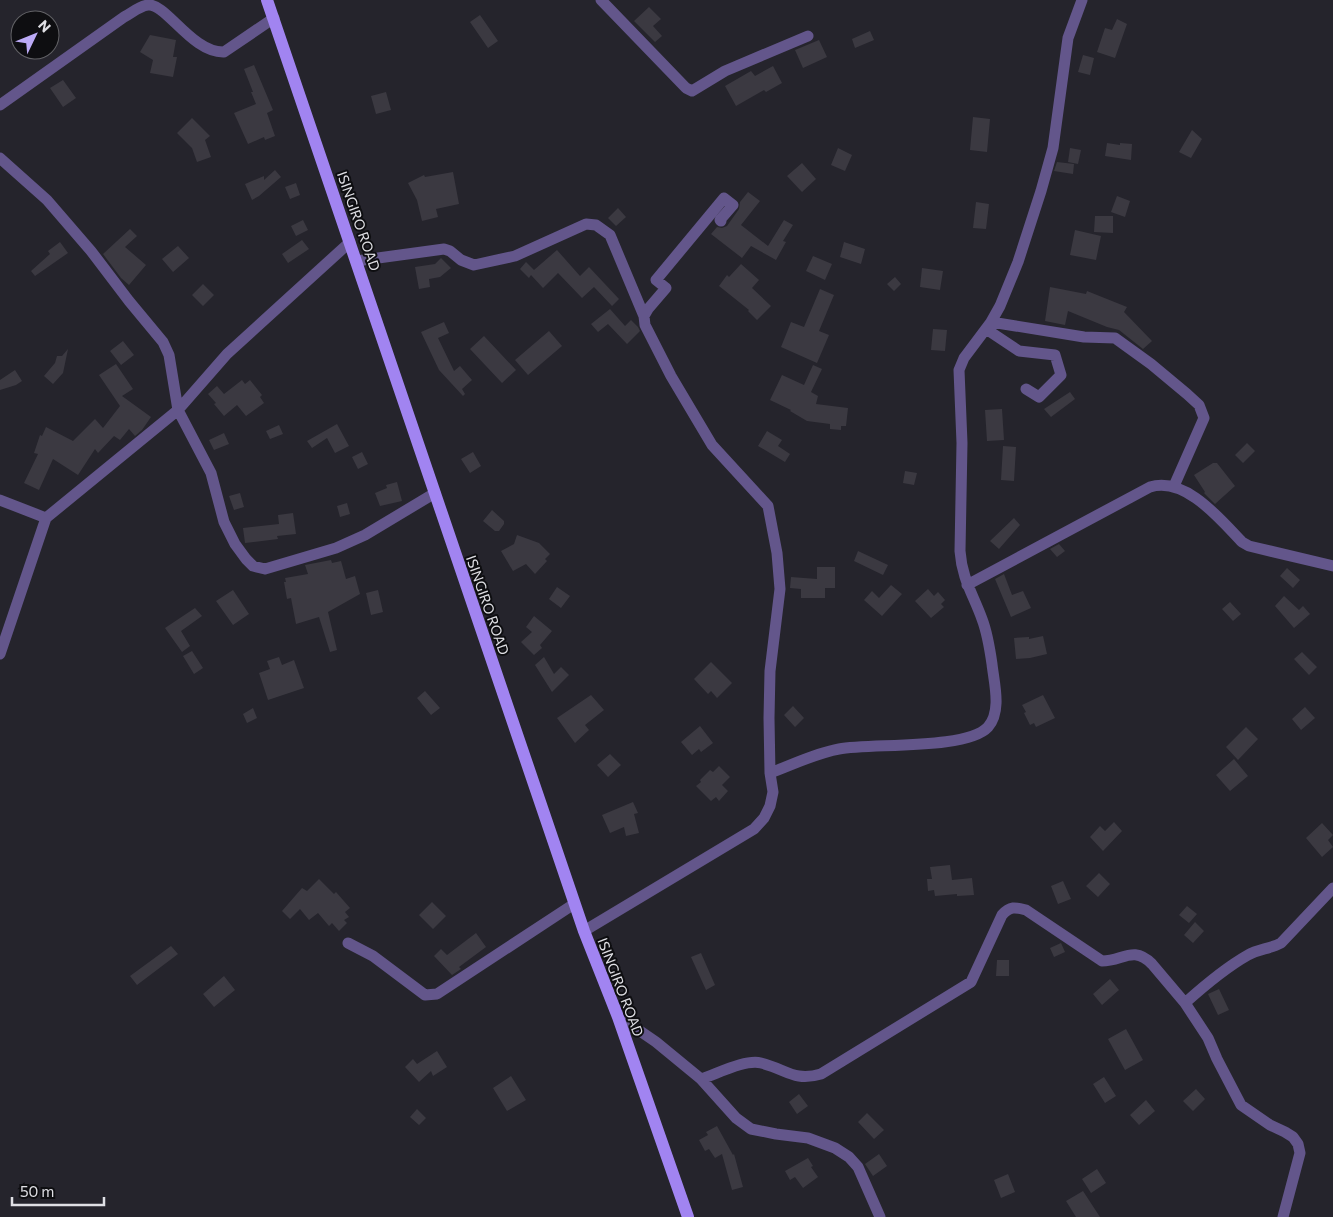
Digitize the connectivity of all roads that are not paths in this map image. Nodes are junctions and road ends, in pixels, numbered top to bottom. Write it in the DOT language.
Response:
graph roads {
  1 [pos="267,0"];
  2 [pos="601,0"];
  3 [pos="1082,0"];
  4 [pos="274,18"];
  5 [pos="808,36"];
  6 [pos="0,105"];
  7 [pos="0,158"];
  8 [pos="721,221"];
  9 [pos="350,242"];
  10 [pos="356,261"];
  11 [pos="644,316"];
  12 [pos="989,325"];
  13 [pos="1026,389"];
  14 [pos="178,410"];
  15 [pos="1174,486"];
  16 [pos="435,494"];
  17 [pos="0,500"];
  18 [pos="46,518"];
  19 [pos="1333,566"];
  20 [pos="967,585"];
  21 [pos="0,654"];
  22 [pos="770,773"];
  23 [pos="1333,888"];
  24 [pos="574,904"];
  25 [pos="584,931"];
  26 [pos="348,943"];
  27 [pos="1185,1003"];
  28 [pos="618,1017"];
  29 [pos="701,1079"];
  30 [pos="688,1217"];
  31 [pos="880,1217"];
  32 [pos="1283,1217"];
  1 -- 4 [label="main road, ISINGIRO ROAD"];
  2 -- 5 [label="street"];
  3 -- 12 [label="street"];
  4 -- 6 [label="street"];
  4 -- 9 [label="main road, ISINGIRO ROAD"];
  7 -- 14 [label="street"];
  8 -- 11 [label="street"];
  9 -- 10 [label="main road, ISINGIRO ROAD"];
  9 -- 14 [label="street"];
  10 -- 11 [label="street"];
  10 -- 16 [label="main road, ISINGIRO ROAD"];
  11 -- 22 [label="street"];
  12 -- 13 [label="street"];
  12 -- 15 [label="street"];
  12 -- 20 [label="street"];
  14 -- 16 [label="street"];
  14 -- 18 [label="street"];
  15 -- 19 [label="street"];
  15 -- 20 [label="street"];
  16 -- 24 [label="main road, ISINGIRO ROAD"];
  17 -- 18 [label="street"];
  18 -- 21 [label="street"];
  20 -- 22 [label="street"];
  22 -- 25 [label="street"];
  23 -- 27 [label="street"];
  24 -- 25 [label="main road, ISINGIRO ROAD"];
  24 -- 26 [label="street"];
  25 -- 28 [label="main road, ISINGIRO ROAD"];
  27 -- 29 [label="street"];
  27 -- 32 [label="street"];
  28 -- 29 [label="street"];
  28 -- 30 [label="main road, ISINGIRO ROAD"];
  29 -- 31 [label="street"];
}
